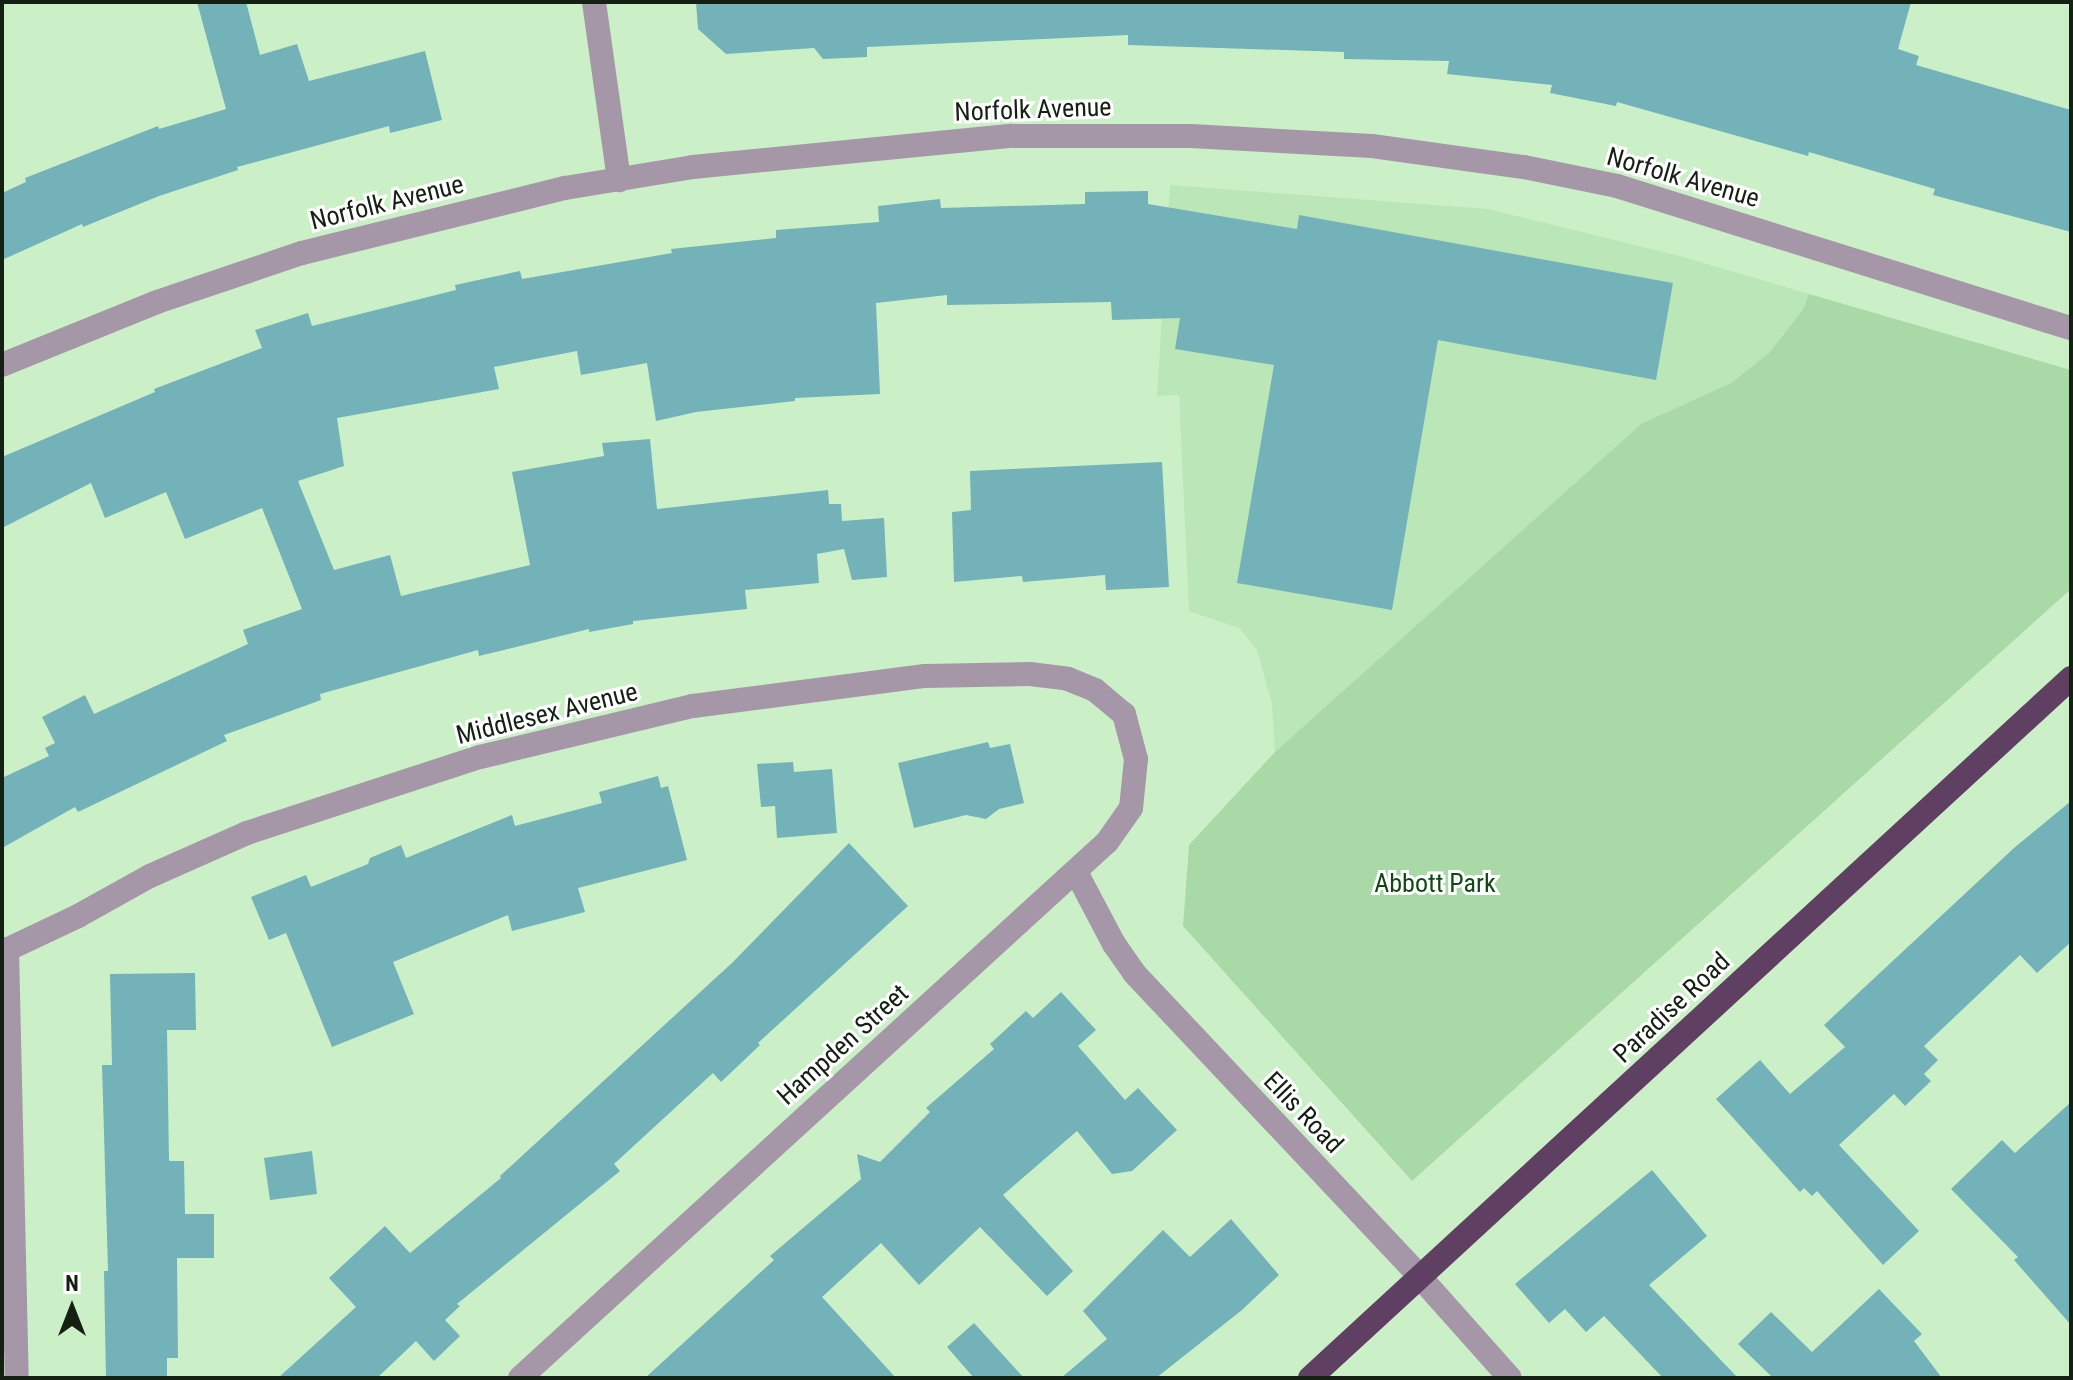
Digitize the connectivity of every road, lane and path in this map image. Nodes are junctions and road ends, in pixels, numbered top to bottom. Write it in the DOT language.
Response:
graph roads {
  1 [pos="594,2"];
  2 [pos="619,180"];
  3 [pos="2071,328"];
  4 [pos="2,365"];
  5 [pos="2071,678"];
  6 [pos="1126,720"];
  7 [pos="1076,872"];
  8 [pos="4,951"];
  9 [pos="1420,1277"];
  10 [pos="17,1378"];
  11 [pos="520,1378"];
  12 [pos="1310,1378"];
  13 [pos="1510,1378"];
  1 -- 2 [label="street"];
  2 -- 3 [label="street, Norfolk Avenue"];
  2 -- 4 [label="street, Norfolk Avenue"];
  5 -- 9 [label="highway, Paradise Road"];
  6 -- 7 [label="street, Hampden Street"];
  6 -- 8 [label="street, Middlesex Avenue"];
  7 -- 9 [label="street, Ellis Road"];
  7 -- 11 [label="street, Hampden Street"];
  8 -- 10 [label="street"];
  9 -- 12 [label="highway, Paradise Road"];
  9 -- 13 [label="street, Ellis Road"];
}
